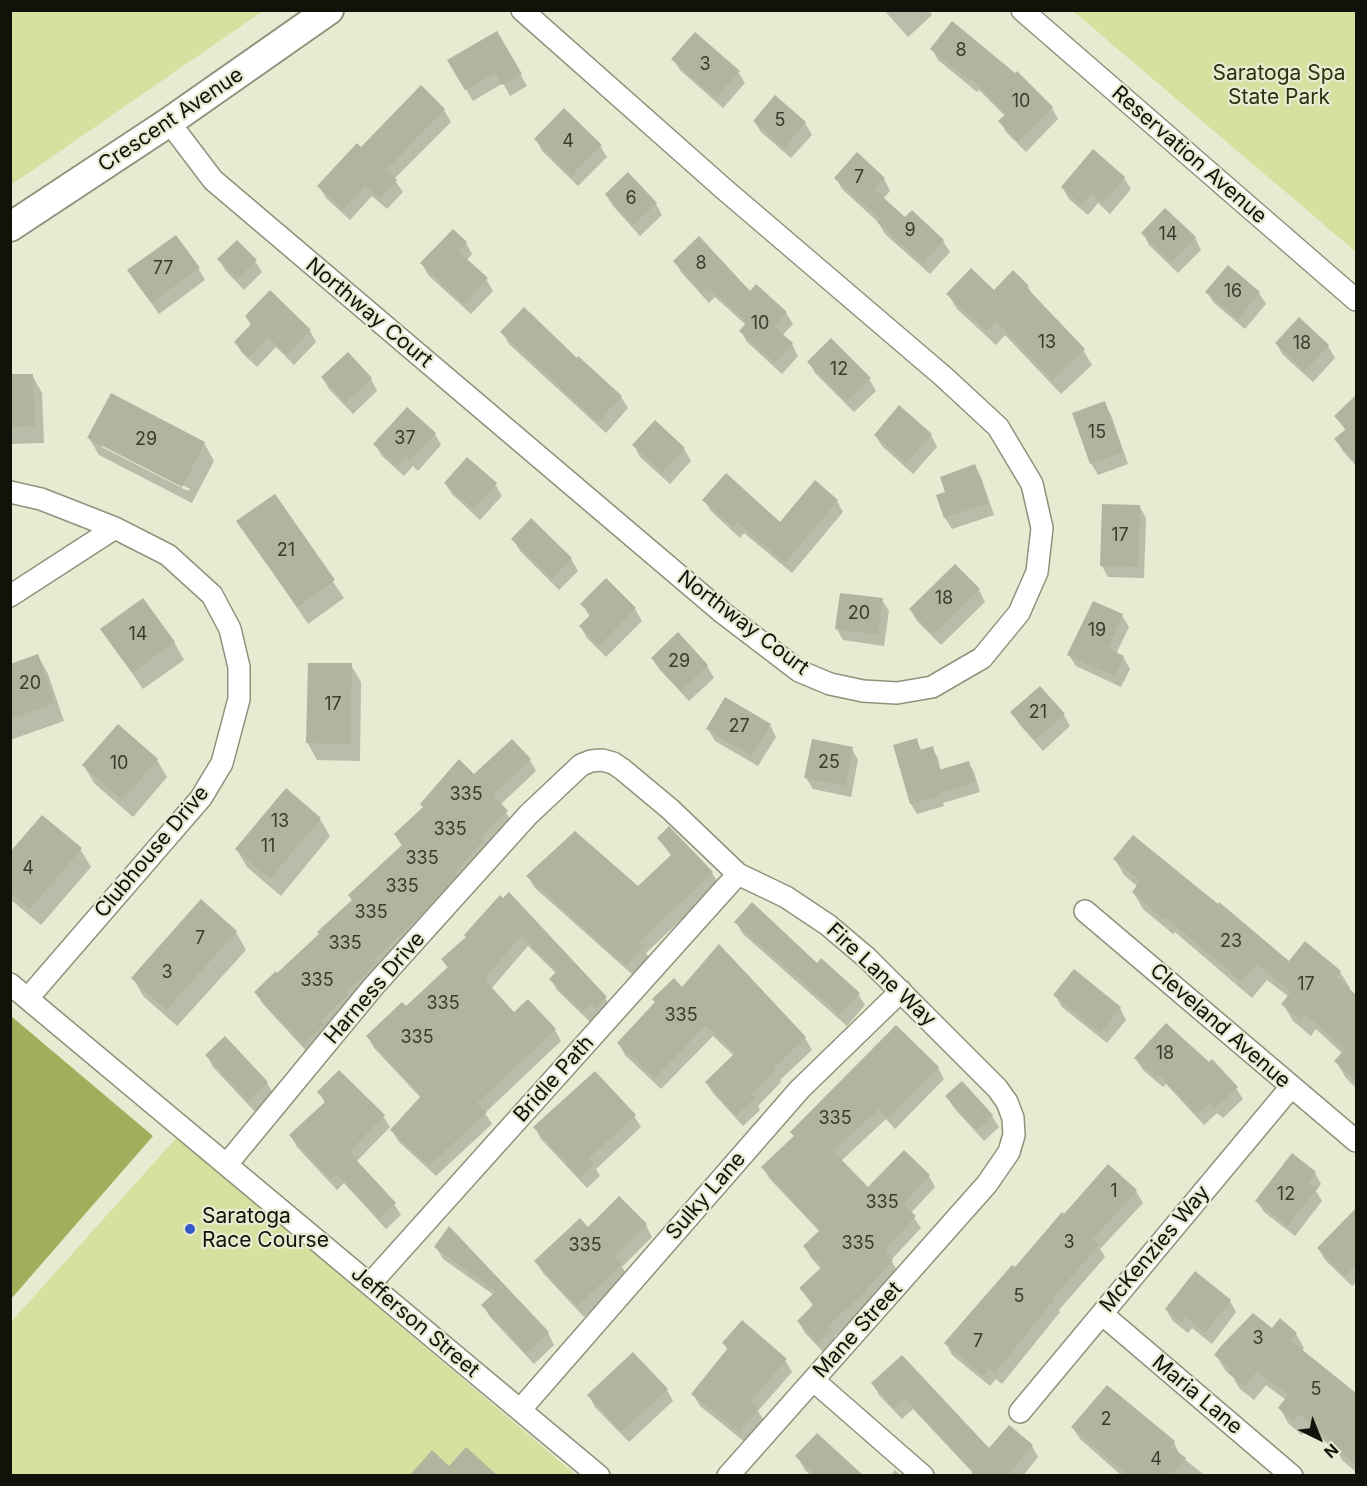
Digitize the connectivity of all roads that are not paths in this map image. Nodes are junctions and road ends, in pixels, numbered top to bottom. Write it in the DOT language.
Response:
graph roads {
  1 [pos="329,10"];
  2 [pos="522,10"];
  3 [pos="1022,10"];
  4 [pos="170,122"];
  5 [pos="10,227"];
  6 [pos="1356,300"];
  7 [pos="10,492"];
  8 [pos="115,528"];
  9 [pos="10,596"];
  10 [pos="528,815"];
  11 [pos="738,874"];
  12 [pos="1085,911"];
  13 [pos="10,984"];
  14 [pos="901,991"];
  15 [pos="28,998"];
  16 [pos="1291,1087"];
  17 [pos="1356,1141"];
  18 [pos="226,1164"];
  19 [pos="987,1184"];
  20 [pos="370,1284"];
  21 [pos="1102,1314"];
  22 [pos="813,1380"];
  23 [pos="520,1410"];
  24 [pos="1020,1412"];
  25 [pos="599,1476"];
  26 [pos="728,1476"];
  27 [pos="923,1476"];
  28 [pos="1292,1476"];
  1 -- 4 [label="street, Crescent Avenue"];
  2 -- 4 [label="street, Northway Court"];
  3 -- 6 [label="street, Reservation Avenue"];
  4 -- 5 [label="street, Crescent Avenue"];
  7 -- 8 [label="street, Clubhouse Drive"];
  8 -- 9 [label="street"];
  8 -- 15 [label="street, Clubhouse Drive"];
  10 -- 11 [label="street, Fire Lane Way"];
  10 -- 18 [label="street, Harness Drive"];
  11 -- 14 [label="street, Fire Lane Way"];
  11 -- 20 [label="street, Bridle Path"];
  12 -- 16 [label="street, Cleveland Avenue"];
  13 -- 15 [label="street, Jefferson Street"];
  14 -- 19 [label="street, Fire Lane Way"];
  14 -- 23 [label="street, Sulky Lane"];
  15 -- 18 [label="street, Jefferson Street"];
  16 -- 17 [label="street, Cleveland Avenue"];
  16 -- 21 [label="street, McKenzies Way"];
  18 -- 20 [label="street, Jefferson Street"];
  19 -- 22 [label="street, Mane Street"];
  20 -- 23 [label="street, Jefferson Street"];
  21 -- 24 [label="street, McKenzies Way"];
  21 -- 28 [label="street, Maria Lane"];
  22 -- 26 [label="street, Mane Street"];
  22 -- 27 [label="street"];
  23 -- 25 [label="street, Jefferson Street"];
}
